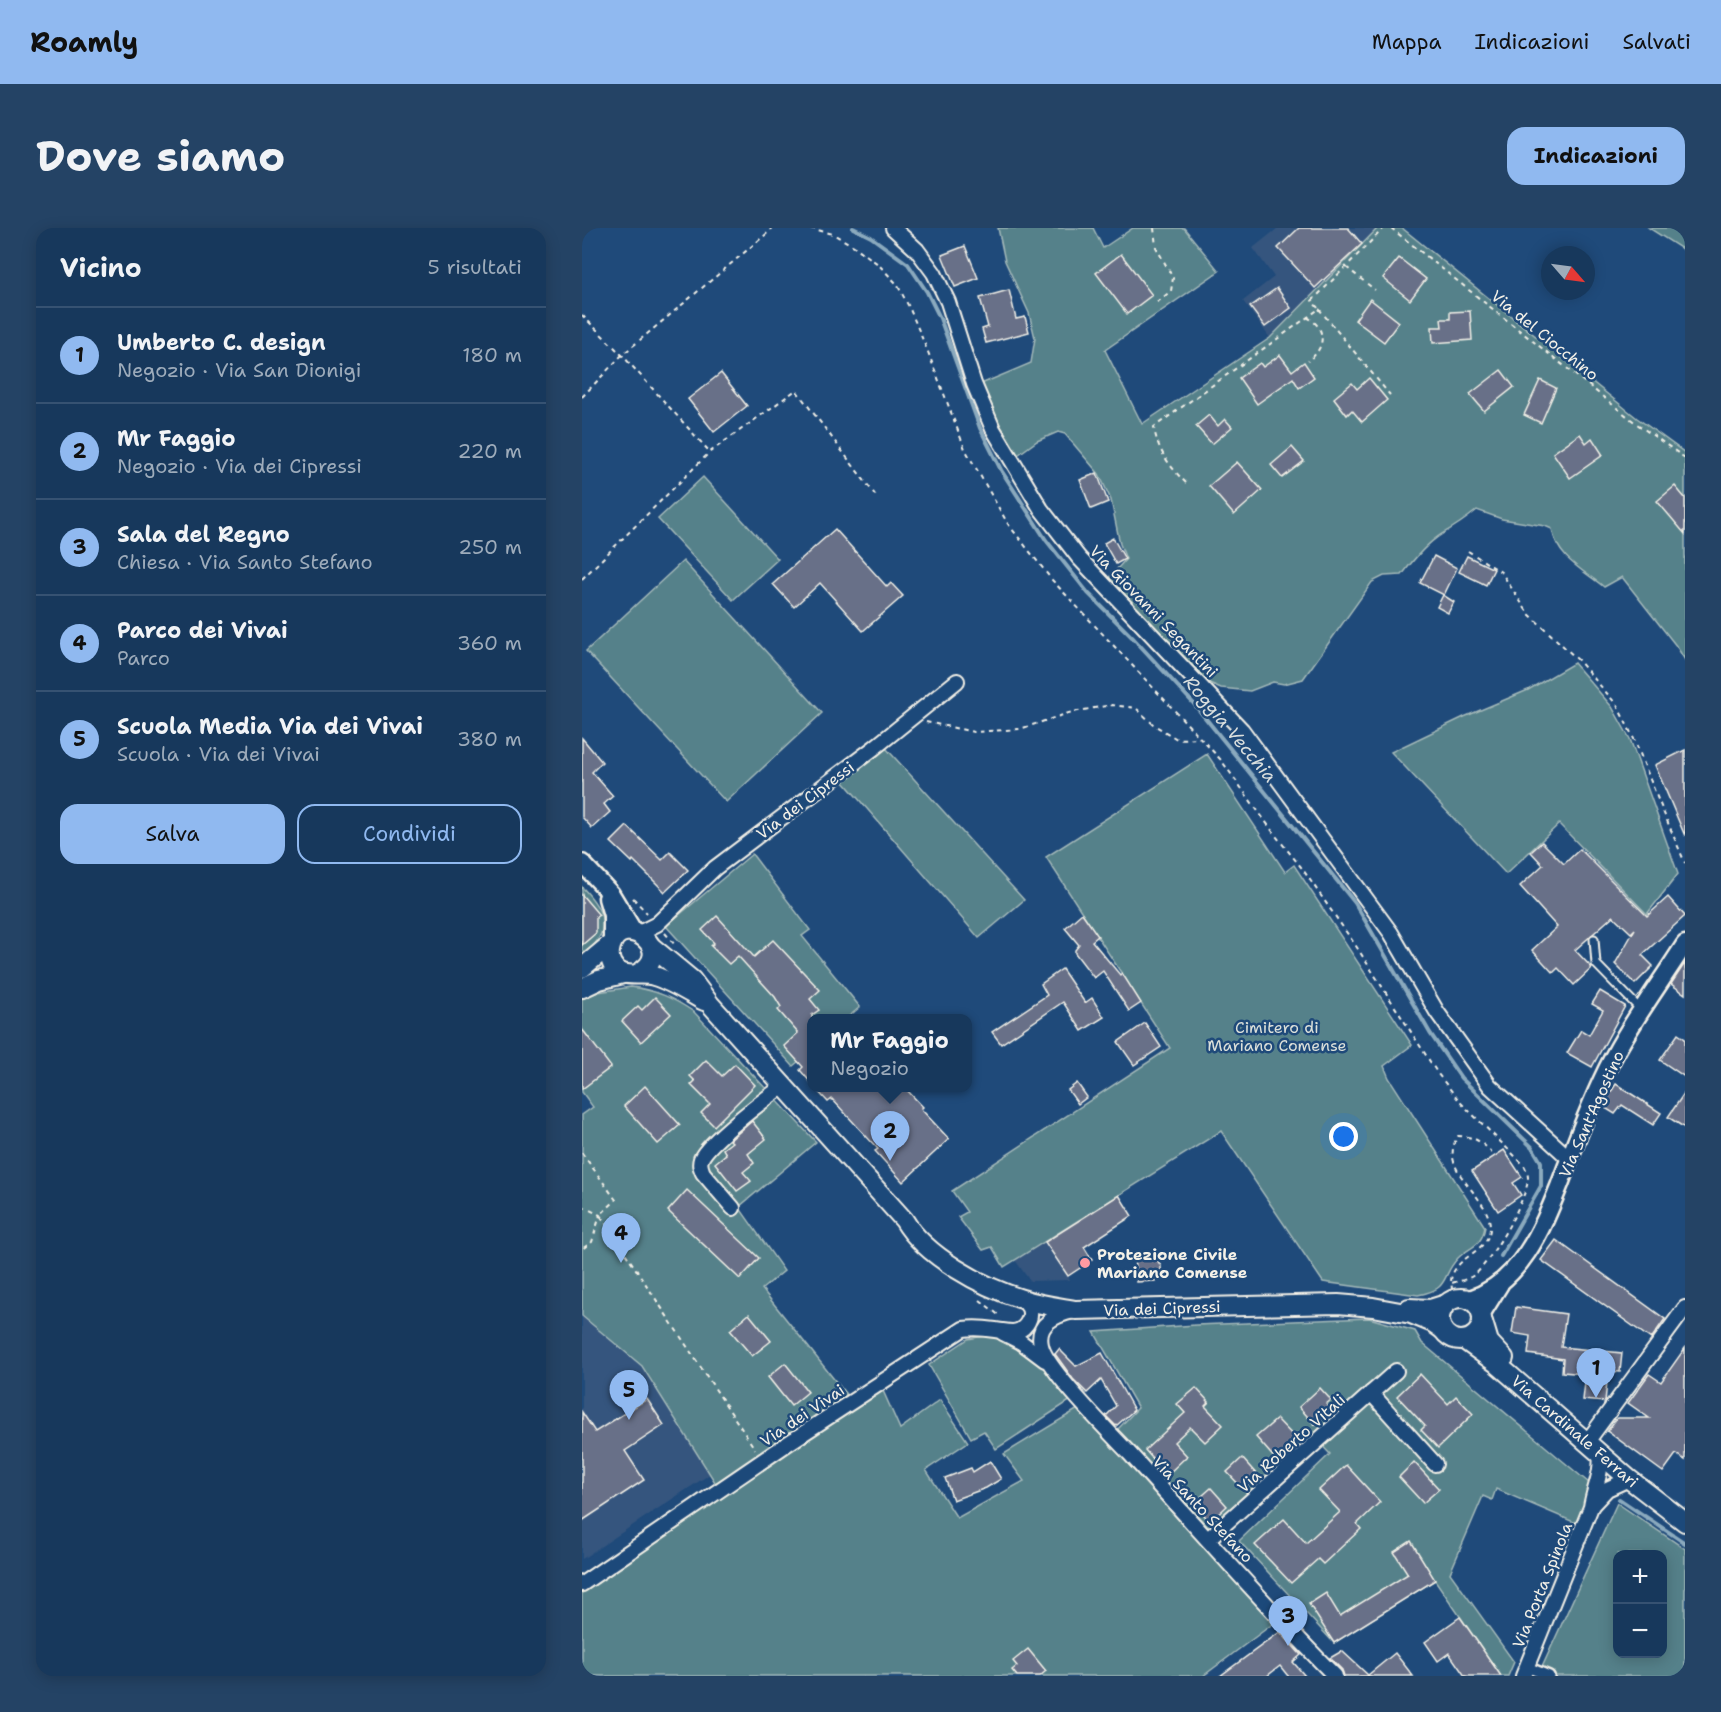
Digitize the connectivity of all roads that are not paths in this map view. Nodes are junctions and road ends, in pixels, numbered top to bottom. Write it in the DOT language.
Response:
graph roads {
  1 [pos="894,228"];
  2 [pos="957,681"];
  3 [pos="582,863"];
  4 [pos="594,877"];
  5 [pos="657,924"];
  6 [pos="634,932"];
  7 [pos="1594,939"];
  8 [pos="612,943"];
  9 [pos="1685,944"];
  10 [pos="651,945"];
  11 [pos="582,968"];
  12 [pos="630,974"];
  13 [pos="582,988"];
  14 [pos="710,1004"];
  15 [pos="1641,1011"];
  16 [pos="784,1086"];
  17 [pos="1570,1159"];
  18 [pos="733,1208"];
  19 [pos="904,1220"];
  20 [pos="1500,1283"];
  21 [pos="1455,1296"];
  22 [pos="1023,1300"];
  23 [pos="1685,1308"];
  24 [pos="1076,1310"];
  25 [pos="1483,1318"];
  26 [pos="995,1328"];
  27 [pos="1443,1330"];
  28 [pos="1464,1340"];
  29 [pos="1049,1363"];
  30 [pos="1396,1371"];
  31 [pos="1371,1393"];
  32 [pos="1592,1435"];
  33 [pos="1600,1453"];
  34 [pos="1435,1464"];
  35 [pos="1629,1479"];
  36 [pos="1591,1507"];
  37 [pos="1685,1513"];
  38 [pos="1685,1522"];
  39 [pos="1208,1539"];
  40 [pos="582,1584"];
  41 [pos="1525,1672"];
  42 [pos="1335,1676"];
  43 [pos="1548,1676"];
  1 -- 17 [label="street, Via Giovanni Segantini"];
  2 -- 5 [label="street, Via dei Cipressi"];
  3 -- 4 [label="street"];
  4 -- 6 [label="street"];
  4 -- 8 [label="street"];
  5 -- 6 [label="street, Via dei Cipressi"];
  5 -- 10 [label="street, Via dei Cipressi"];
  6 -- 8 [label="main road"];
  6 -- 10 [label="main road"];
  7 -- 15 [label="lane"];
  8 -- 11 [label="main road"];
  8 -- 12 [label="main road"];
  9 -- 15 [label="street, Via Sant'Agostino"];
  10 -- 12 [label="main road"];
  10 -- 14 [label="main road, Via dei Cipressi"];
  12 -- 13 [label="main road"];
  12 -- 14 [label="main road, Via dei Cipressi"];
  14 -- 16 [label="main road, Via dei Cipressi"];
  15 -- 17 [label="street, Via Sant'Agostino"];
  16 -- 18 [label="street"];
  16 -- 19 [label="main road, Via dei Cipressi"];
  17 -- 20 [label="street, Via Sant'Agostino"];
  19 -- 21 [label="main road, Via dei Cipressi"];
  19 -- 22 [label="main road, Via dei Cipressi"];
  20 -- 21 [label="street"];
  20 -- 25 [label="street"];
  21 -- 25 [label="main road"];
  21 -- 27 [label="main road"];
  22 -- 24 [label="main road, Via dei Cipressi"];
  22 -- 26 [label="street, Via dei Vivai"];
  23 -- 32 [label="street"];
  24 -- 27 [label="main road, Via dei Cipressi"];
  24 -- 29 [label="street, Via Santo Stefano"];
  25 -- 28 [label="main road"];
  25 -- 32 [label="main road, Via Cardinale Ferrari"];
  26 -- 29 [label="street, Via Santo Stefano"];
  26 -- 40 [label="street, Via dei Vivai"];
  27 -- 28 [label="main road"];
  28 -- 33 [label="main road, Via Cardinale Ferrari"];
  29 -- 39 [label="street, Via Santo Stefano"];
  30 -- 31 [label="street, Via Roberto Vitali"];
  31 -- 34 [label="street"];
  31 -- 39 [label="street, Via Roberto Vitali"];
  32 -- 37 [label="main road, Via Cardinale Ferrari"];
  33 -- 35 [label="main road, Via Cardinale Ferrari"];
  33 -- 36 [label="street, Via Porta Spinola"];
  35 -- 36 [label="street, Via Porta Spinola"];
  35 -- 38 [label="main road, Via Cardinale Ferrari"];
  36 -- 41 [label="street, Via Porta Spinola"];
  39 -- 42 [label="street, Via Santo Stefano"];
  41 -- 43 [label="street"];
}
